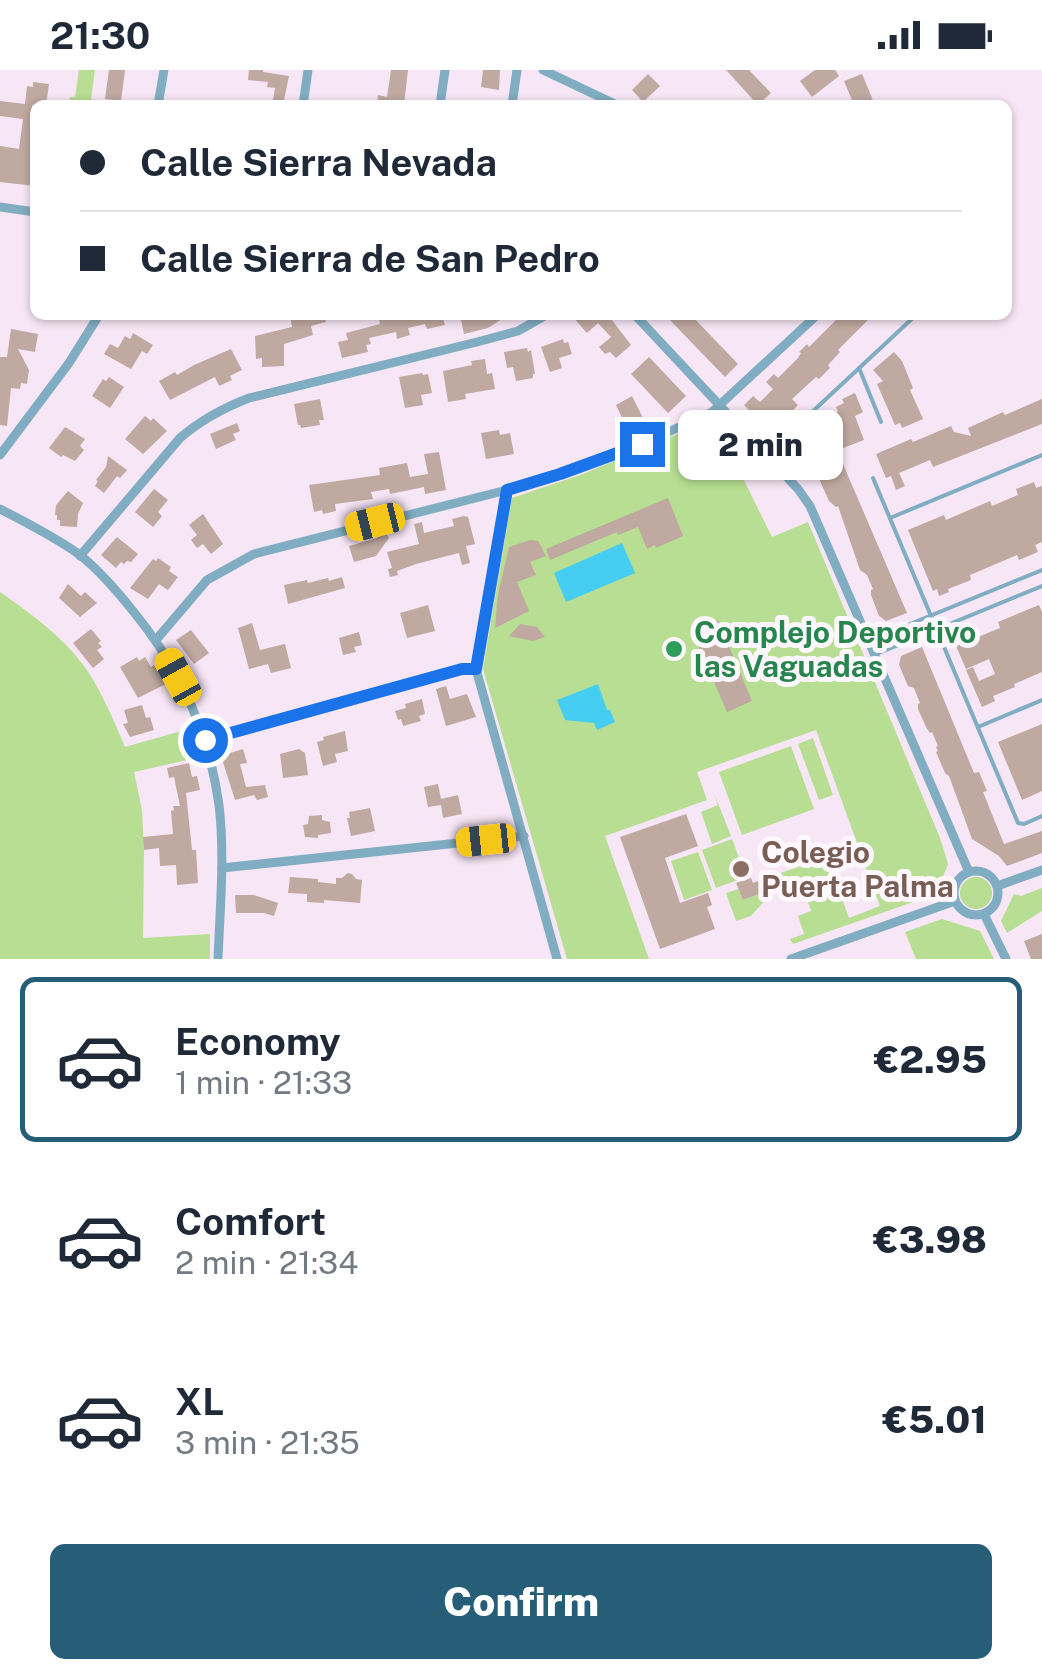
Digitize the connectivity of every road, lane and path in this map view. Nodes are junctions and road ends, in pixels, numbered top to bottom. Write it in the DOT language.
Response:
graph roads {
  1 [pos="164,70"];
  2 [pos="308,70"];
  3 [pos="445,70"];
  4 [pos="517,70"];
  5 [pos="543,70"];
  6 [pos="159,100"];
  7 [pos="304,100"];
  8 [pos="441,100"];
  9 [pos="513,100"];
  10 [pos="606,100"];
  11 [pos="0,208"];
  12 [pos="30,211"];
  13 [pos="96,320"];
  14 [pos="537,320"];
  15 [pos="639,320"];
  16 [pos="812,320"];
  17 [pos="911,320"];
  18 [pos="859,368"];
  19 [pos="720,406"];
  20 [pos="881,422"];
  21 [pos="0,454"];
  22 [pos="766,455"];
  23 [pos="1042,456"];
  24 [pos="873,478"];
  25 [pos="507,490"];
  26 [pos="0,509"];
  27 [pos="890,518"];
  28 [pos="80,556"];
  29 [pos="1042,570"];
  30 [pos="1042,586"];
  31 [pos="931,616"];
  32 [pos="937,629"];
  33 [pos="156,640"];
  34 [pos="868,641"];
  35 [pos="874,655"];
  36 [pos="476,669"];
  37 [pos="1042,700"];
  38 [pos="978,727"];
  39 [pos="205,740"];
  40 [pos="1042,816"];
  41 [pos="524,836"];
  42 [pos="222,868"];
  43 [pos="1042,870"];
  44 [pos="969,872"];
  45 [pos="996,886"];
  46 [pos="955,901"];
  47 [pos="984,914"];
  48 [pos="218,959"];
  49 [pos="557,959"];
  50 [pos="791,959"];
  51 [pos="1006,959"];
  1 -- 6 [label="street"];
  2 -- 7 [label="street"];
  3 -- 8 [label="street"];
  4 -- 9 [label="street"];
  5 -- 10 [label="street"];
  11 -- 12 [label="street"];
  13 -- 21 [label="street"];
  14 -- 28 [label="street"];
  15 -- 19 [label="street"];
  16 -- 19 [label="street"];
  17 -- 18 [label="lane"];
  18 -- 20 [label="lane"];
  18 -- 22 [label="lane"];
  19 -- 22 [label="street"];
  19 -- 25 [label="street"];
  22 -- 34 [label="street"];
  23 -- 27 [label="lane"];
  24 -- 27 [label="lane"];
  25 -- 33 [label="street"];
  25 -- 36 [label="street"];
  26 -- 28 [label="street"];
  27 -- 31 [label="lane"];
  28 -- 33 [label="street"];
  29 -- 31 [label="lane"];
  30 -- 32 [label="lane"];
  31 -- 32 [label="lane"];
  31 -- 34 [label="lane"];
  32 -- 35 [label="lane"];
  32 -- 38 [label="lane"];
  33 -- 39 [label="street"];
  34 -- 35 [label="street"];
  35 -- 44 [label="street"];
  36 -- 39 [label="street"];
  36 -- 41 [label="street"];
  37 -- 38 [label="lane"];
  38 -- 40 [label="lane"];
  39 -- 42 [label="street"];
  41 -- 42 [label="street"];
  41 -- 49 [label="street"];
  42 -- 48 [label="street"];
  43 -- 45 [label="street"];
  44 -- 45 [label="street"];
  44 -- 46 [label="street"];
  45 -- 47 [label="street"];
  46 -- 47 [label="street"];
  46 -- 50 [label="street"];
  47 -- 51 [label="street"];
}
